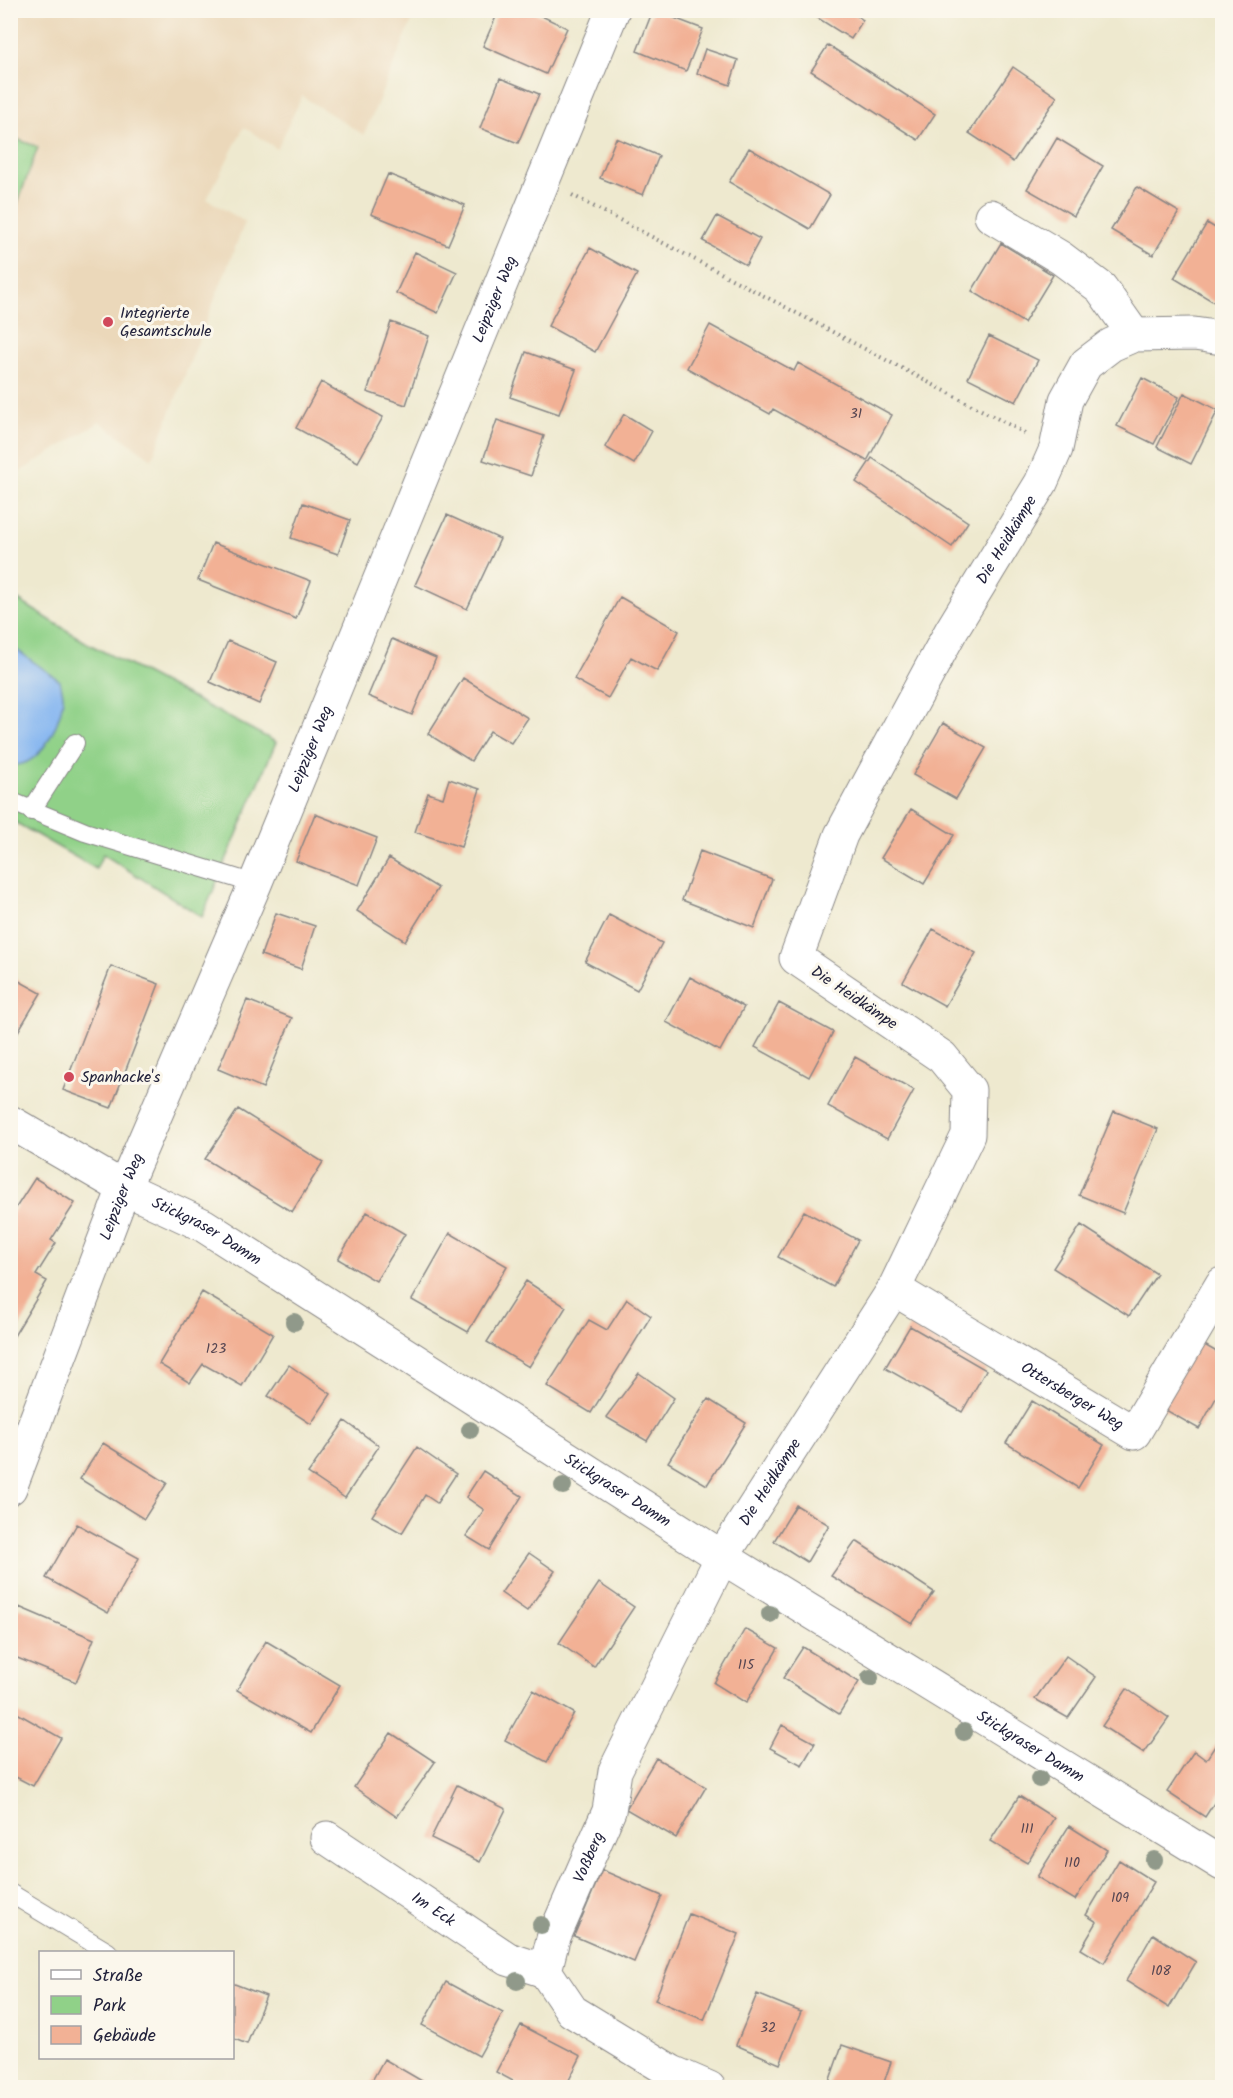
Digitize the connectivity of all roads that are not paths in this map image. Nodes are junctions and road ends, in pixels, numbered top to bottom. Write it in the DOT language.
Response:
graph roads {
  1 [pos="614,10"];
  2 [pos="991,216"];
  3 [pos="1134,335"];
  4 [pos="1222,338"];
  5 [pos="75,743"];
  6 [pos="10,801"];
  7 [pos="31,811"];
  8 [pos="255,884"];
  9 [pos="10,1122"];
  10 [pos="124,1188"];
  11 [pos="1222,1284"];
  12 [pos="894,1289"];
  13 [pos="10,1488"];
  14 [pos="722,1557"];
  15 [pos="327,1838"];
  16 [pos="1222,1864"];
  17 [pos="10,1893"];
  18 [pos="105,1951"];
  19 [pos="545,1971"];
  20 [pos="709,2088"];
  1 -- 8 [label="street, Leipziger Weg"];
  2 -- 3 [label="street"];
  3 -- 4 [label="street, Die Heidkämpe"];
  3 -- 12 [label="street, Die Heidkämpe"];
  5 -- 7 [label="lane"];
  6 -- 7 [label="lane"];
  7 -- 8 [label="lane"];
  8 -- 10 [label="street, Leipziger Weg"];
  9 -- 10 [label="street, Stickgraser Damm"];
  10 -- 13 [label="street, Leipziger Weg"];
  10 -- 14 [label="street, Stickgraser Damm"];
  11 -- 12 [label="street, Ottersberger Weg"];
  12 -- 14 [label="street, Die Heidkämpe"];
  14 -- 16 [label="street, Stickgraser Damm"];
  14 -- 19 [label="street, Voßberg"];
  15 -- 19 [label="street, Im Eck"];
  17 -- 18 [label="lane"];
  19 -- 20 [label="street"];
}
